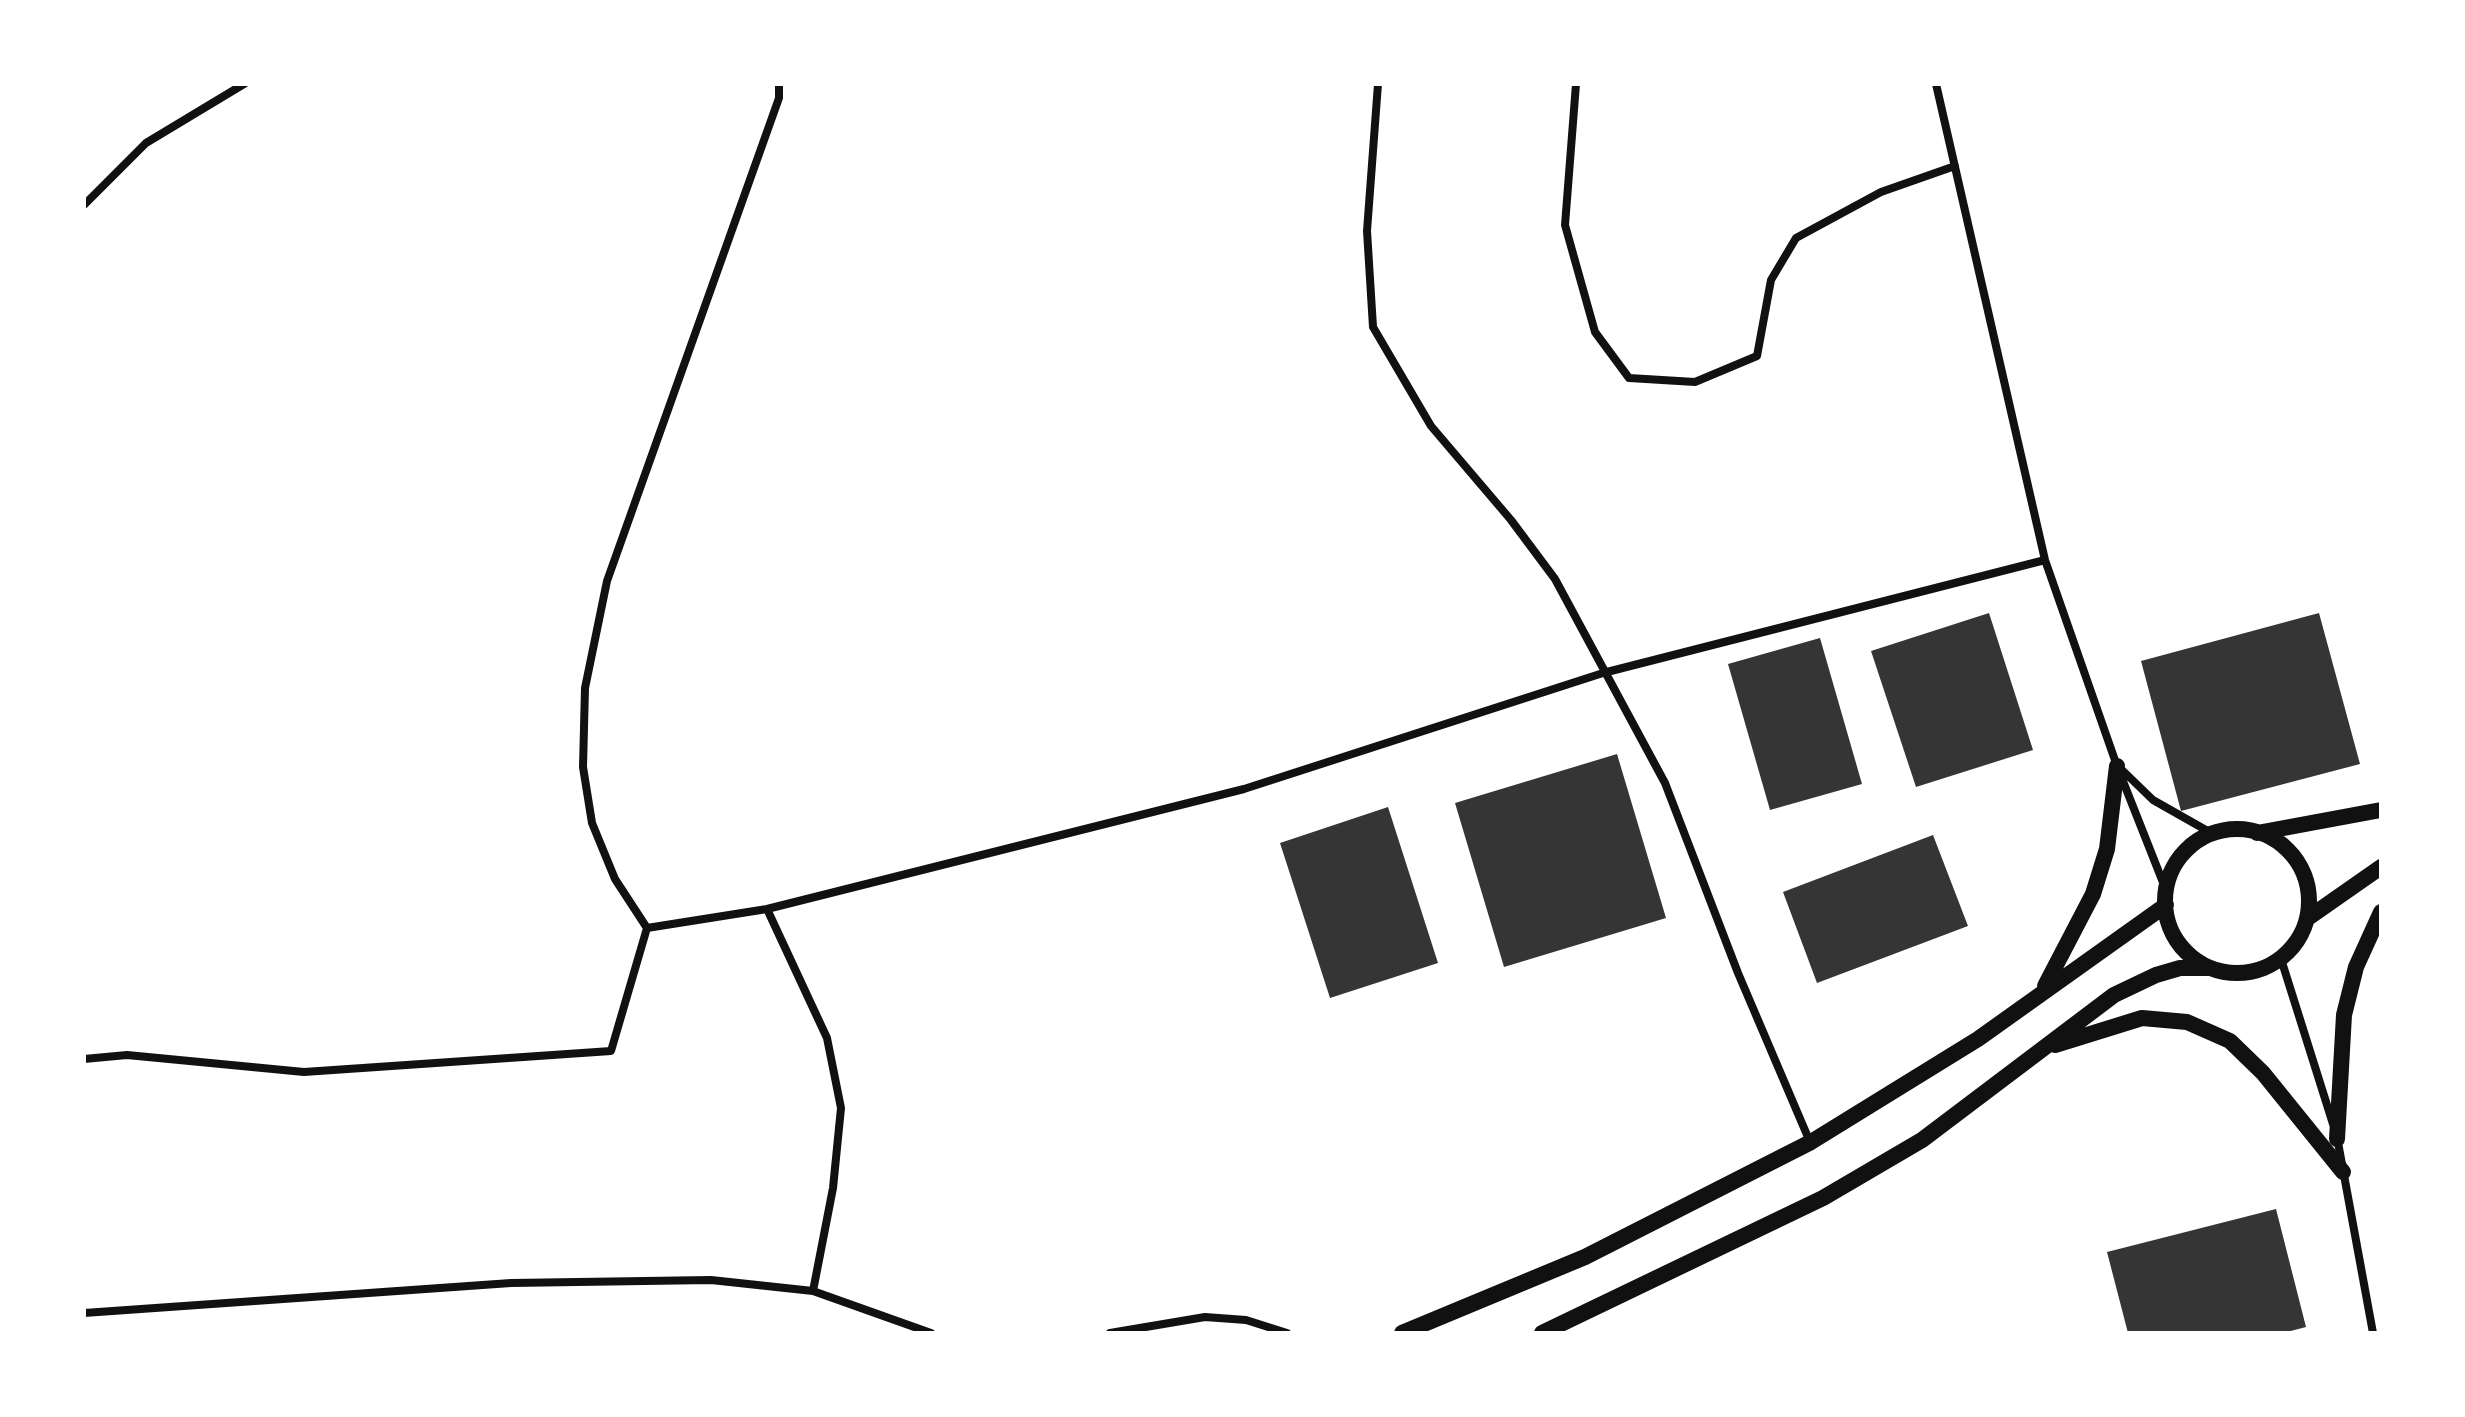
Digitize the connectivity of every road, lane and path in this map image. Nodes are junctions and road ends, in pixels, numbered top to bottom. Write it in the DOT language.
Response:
graph roads {
  1 [pos="244,84"];
  2 [pos="779,84"];
  3 [pos="1378,84"];
  4 [pos="1576,84"];
  5 [pos="1936,84"];
  6 [pos="1955,166"];
  7 [pos="84,205"];
  8 [pos="2045,560"];
  9 [pos="1603,673"];
  10 [pos="2117,766"];
  11 [pos="2381,810"];
  12 [pos="2257,833"];
  13 [pos="2213,834"];
  14 [pos="2381,867"];
  15 [pos="2166,897"];
  16 [pos="767,909"];
  17 [pos="2381,912"];
  18 [pos="2308,918"];
  19 [pos="647,928"];
  20 [pos="2281,959"];
  21 [pos="2209,968"];
  22 [pos="2041,993"];
  23 [pos="2042,1049"];
  24 [pos="84,1059"];
  25 [pos="2337,1139"];
  26 [pos="1811,1142"];
  27 [pos="2343,1172"];
  28 [pos="813,1291"];
  29 [pos="84,1313"];
  30 [pos="931,1333"];
  31 [pos="1110,1333"];
  32 [pos="1287,1333"];
  33 [pos="1402,1333"];
  34 [pos="1542,1333"];
  35 [pos="2373,1333"];
  1 -- 7 [label="street"];
  2 -- 19 [label="street"];
  3 -- 9 [label="street"];
  4 -- 6 [label="street"];
  5 -- 6 [label="street"];
  6 -- 8 [label="street"];
  8 -- 9 [label="street"];
  8 -- 10 [label="street"];
  9 -- 16 [label="street"];
  9 -- 26 [label="street"];
  10 -- 13 [label="street"];
  10 -- 15 [label="street"];
  10 -- 22 [label="main road"];
  11 -- 12 [label="main road"];
  12 -- 13 [label="main road"];
  12 -- 18 [label="main road"];
  13 -- 15 [label="main road"];
  14 -- 18 [label="main road"];
  15 -- 21 [label="main road"];
  15 -- 22 [label="main road"];
  16 -- 19 [label="street"];
  16 -- 28 [label="street"];
  17 -- 25 [label="main road"];
  18 -- 20 [label="main road"];
  19 -- 24 [label="street"];
  20 -- 21 [label="main road"];
  20 -- 25 [label="street"];
  21 -- 23 [label="main road"];
  22 -- 26 [label="main road"];
  23 -- 27 [label="main road"];
  23 -- 34 [label="main road"];
  25 -- 27 [label="street"];
  26 -- 33 [label="main road"];
  27 -- 35 [label="street"];
  28 -- 29 [label="street"];
  28 -- 30 [label="street"];
  31 -- 32 [label="street"];
}
